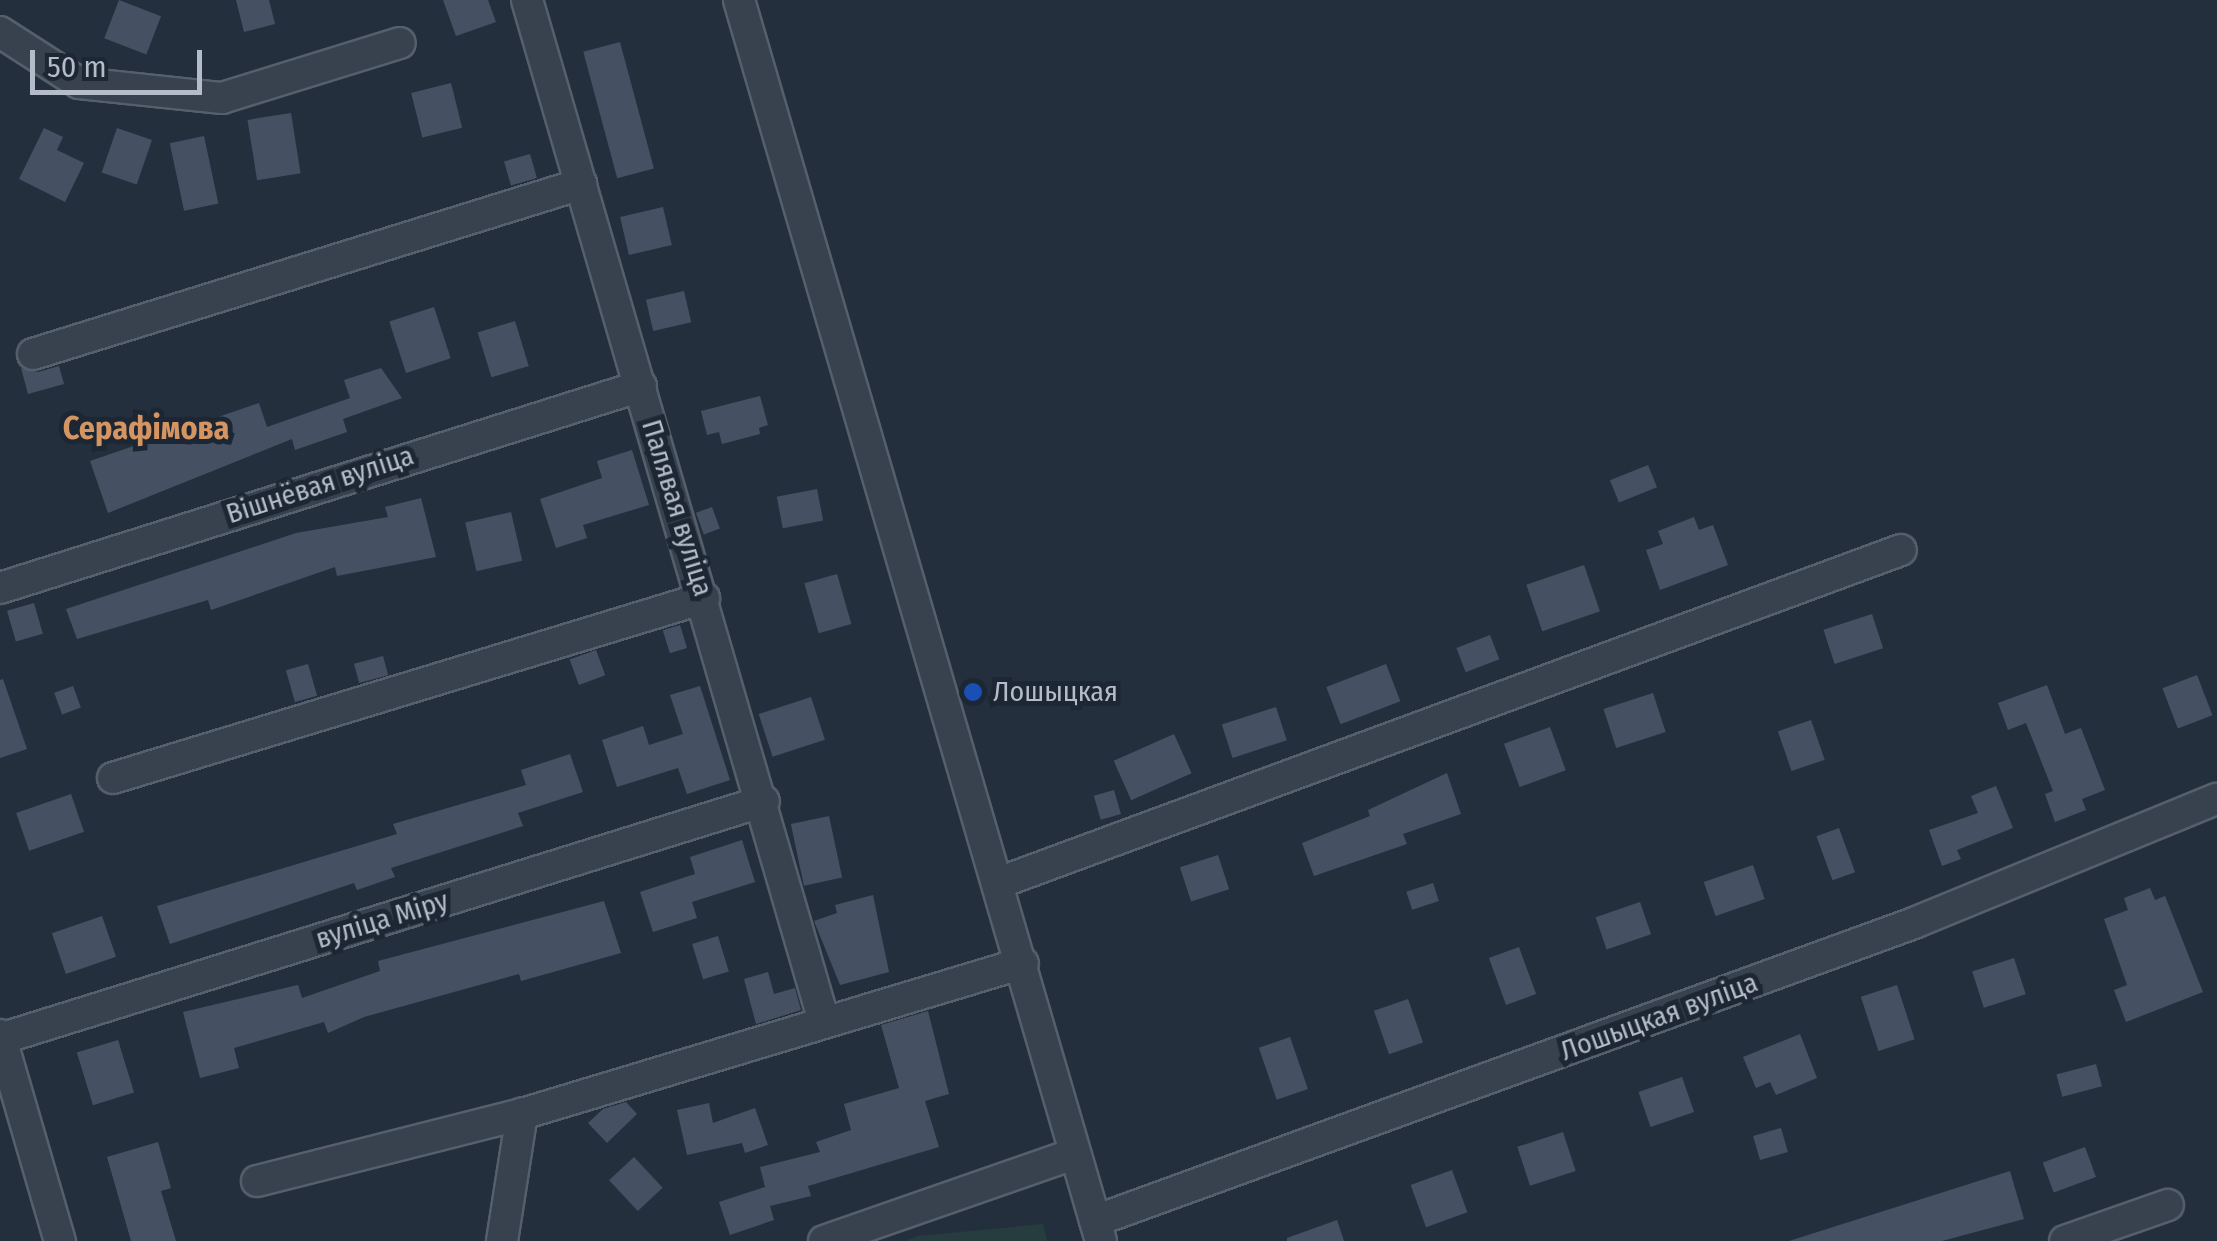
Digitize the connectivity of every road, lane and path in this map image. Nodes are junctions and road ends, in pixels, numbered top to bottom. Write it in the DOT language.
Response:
graph roads {
  1 [pos="527,0"];
  2 [pos="740,0"];
  3 [pos="0,32"];
  4 [pos="400,43"];
  5 [pos="581,184"];
  6 [pos="33,354"];
  7 [pos="641,386"];
  8 [pos="1901,550"];
  9 [pos="0,588"];
  10 [pos="704,598"];
  11 [pos="113,778"];
  12 [pos="2217,799"];
  13 [pos="764,801"];
  14 [pos="1001,882"];
  15 [pos="1023,963"];
  16 [pos="823,1018"];
  17 [pos="0,1037"];
  18 [pos="522,1114"];
  19 [pos="1074,1154"];
  20 [pos="257,1181"];
  21 [pos="2168,1205"];
  22 [pos="1098,1231"];
  23 [pos="60,1241"];
  24 [pos="502,1241"];
  25 [pos="824,1241"];
  26 [pos="2064,1241"];
  1 -- 5 [label="street, Палявая вуліца"];
  2 -- 14 [label="street"];
  3 -- 4 [label="street"];
  5 -- 6 [label="street"];
  5 -- 7 [label="street, Палявая вуліца"];
  7 -- 9 [label="street, Вішнёвая вуліца"];
  7 -- 10 [label="street, Палявая вуліца"];
  8 -- 14 [label="street"];
  10 -- 11 [label="street"];
  10 -- 13 [label="street, Палявая вуліца"];
  12 -- 22 [label="street, Лошыцкая вуліца"];
  13 -- 16 [label="street, Палявая вуліца"];
  13 -- 17 [label="street, вуліца Міру"];
  14 -- 15 [label="street"];
  15 -- 16 [label="street"];
  15 -- 19 [label="street"];
  16 -- 18 [label="street"];
  17 -- 23 [label="street"];
  18 -- 20 [label="street"];
  18 -- 24 [label="street"];
  19 -- 22 [label="street"];
  19 -- 25 [label="street"];
  21 -- 26 [label="street"];
}
